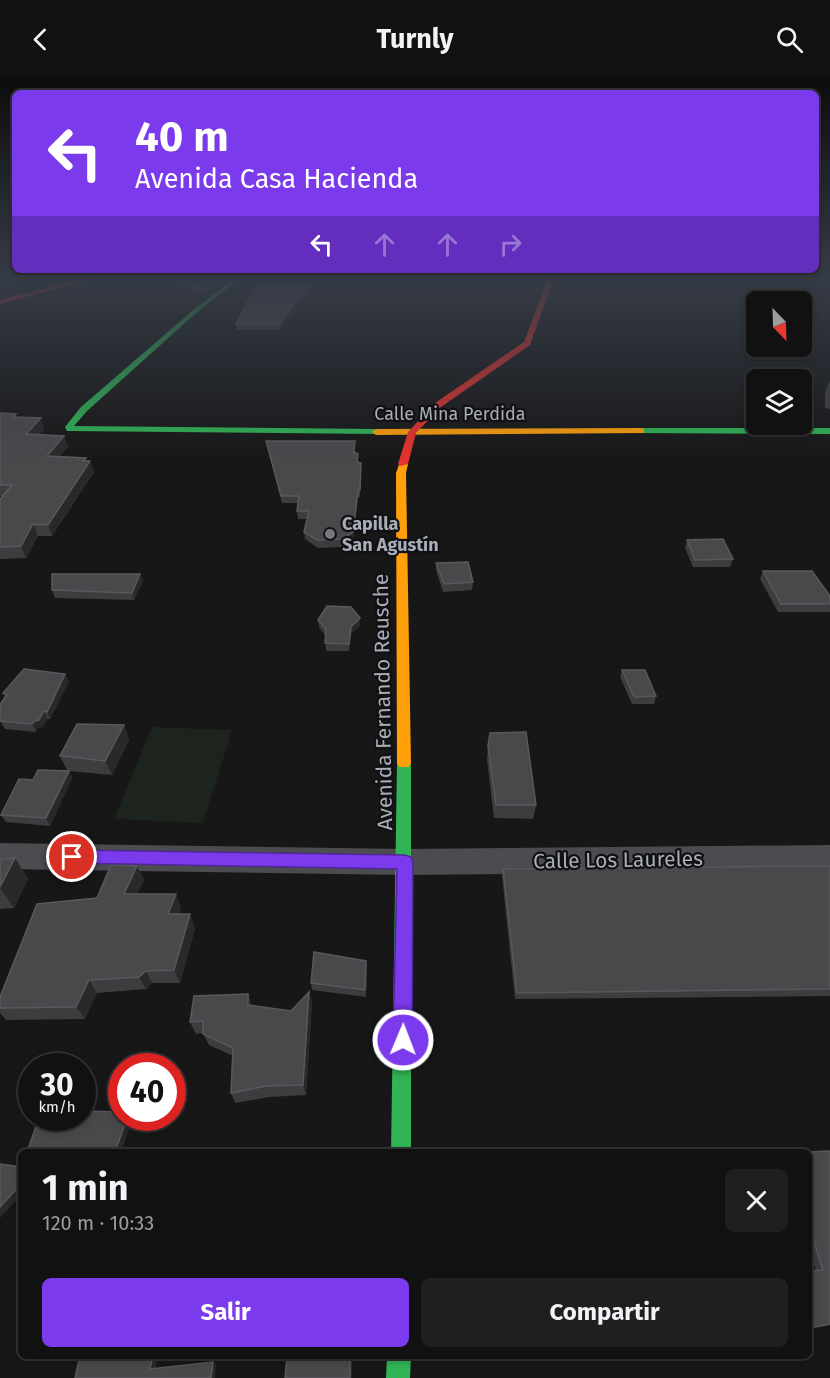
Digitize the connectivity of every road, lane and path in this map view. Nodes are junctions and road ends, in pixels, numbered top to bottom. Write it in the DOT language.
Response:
graph roads {
  1 [pos="164,339"];
  2 [pos="529,339"];
  3 [pos="830,430"];
  4 [pos="412,432"];
  5 [pos="0,855"];
  6 [pos="830,858"];
  7 [pos="405,862"];
  8 [pos="401,1149"];
  9 [pos="399,1359"];
  10 [pos="398,1378"];
  1 -- 4 [label="street, Calle Mina Perdida"];
  2 -- 4 [label="street, Avenida Fernando Reusche"];
  3 -- 4 [label="street, Calle Mina Perdida"];
  4 -- 7 [label="street, Avenida Fernando Reusche"];
  5 -- 7 [label="street, Calle Los Laureles"];
  6 -- 7 [label="street, Calle Los Laureles"];
  7 -- 8 [label="street, Avenida Fernando Reusche"];
  9 -- 10 [label="street"];
}
